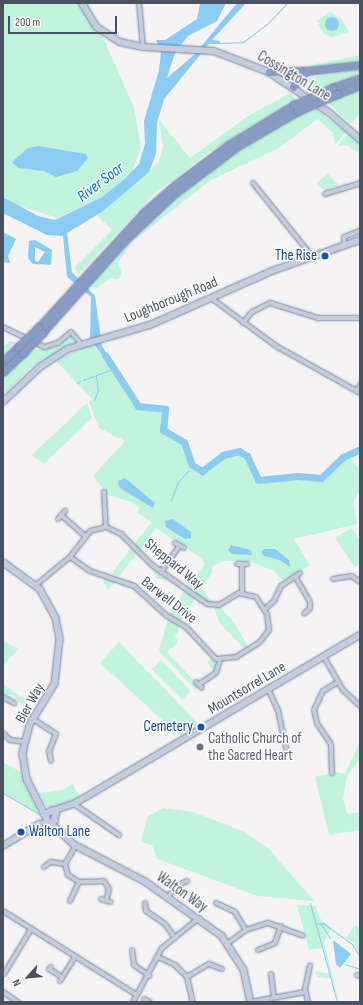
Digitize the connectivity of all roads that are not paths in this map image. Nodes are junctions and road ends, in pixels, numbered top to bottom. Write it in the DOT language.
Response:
graph roads {
  1 [pos="82,3"];
  2 [pos="139,3"];
  3 [pos="143,47"];
  4 [pos="360,65"];
  5 [pos="306,71"];
  6 [pos="269,72"];
  7 [pos="360,78"];
  8 [pos="360,85"];
  9 [pos="293,87"];
  10 [pos="334,91"];
  11 [pos="360,139"];
  12 [pos="253,182"];
  13 [pos="360,183"];
  14 [pos="324,194"];
  15 [pos="360,231"];
  16 [pos="360,240"];
  17 [pos="344,246"];
  18 [pos="312,256"];
  19 [pos="211,298"];
  20 [pos="360,317"];
  21 [pos="243,323"];
  22 [pos="3,327"];
  23 [pos="84,343"];
  24 [pos="20,350"];
  25 [pos="3,361"];
  26 [pos="3,372"];
  27 [pos="360,385"];
  28 [pos="359,392"];
  29 [pos="3,402"];
  30 [pos="104,492"];
  31 [pos="104,498"];
  32 [pos="109,498"];
  33 [pos="65,511"];
  34 [pos="62,515"];
  35 [pos="58,519"];
  36 [pos="106,527"];
  37 [pos="85,536"];
  38 [pos="174,543"];
  39 [pos="179,546"];
  40 [pos="184,548"];
  41 [pos="70,557"];
  42 [pos="3,562"];
  43 [pos="237,564"];
  44 [pos="242,564"];
  45 [pos="247,564"];
  46 [pos="161,572"];
  47 [pos="300,573"];
  48 [pos="295,576"];
  49 [pos="335,581"];
  50 [pos="360,582"];
  51 [pos="36,585"];
  52 [pos="242,593"];
  53 [pos="265,609"];
  54 [pos="304,614"];
  55 [pos="360,635"];
  56 [pos="324,657"];
  57 [pos="220,660"];
  58 [pos="338,682"];
  59 [pos="200,684"];
  60 [pos="268,689"];
  61 [pos="3,697"];
  62 [pos="12,700"];
  63 [pos="360,705"];
  64 [pos="33,719"];
  65 [pos="3,733"];
  66 [pos="25,742"];
  67 [pos="284,749"];
  68 [pos="48,758"];
  69 [pos="332,773"];
  70 [pos="41,803"];
  71 [pos="74,804"];
  72 [pos="63,809"];
  73 [pos="51,811"];
  74 [pos="45,816"];
  75 [pos="56,817"];
  76 [pos="50,822"];
  77 [pos="39,824"];
  78 [pos="117,831"];
  79 [pos="62,834"];
  80 [pos="76,845"];
  81 [pos="3,846"];
  82 [pos="66,864"];
  83 [pos="44,867"];
  84 [pos="79,882"];
  85 [pos="185,883"];
  86 [pos="168,897"];
  87 [pos="100,899"];
  88 [pos="70,901"];
  89 [pos="216,902"];
  90 [pos="145,903"];
  91 [pos="233,910"];
  92 [pos="3,911"];
  93 [pos="229,915"];
  94 [pos="199,918"];
  95 [pos="281,926"];
  96 [pos="31,929"];
  97 [pos="246,930"];
  98 [pos="302,936"];
  99 [pos="175,938"];
  100 [pos="228,944"];
  101 [pos="133,949"];
  102 [pos="258,950"];
  103 [pos="75,957"];
  104 [pos="158,958"];
  105 [pos="310,966"];
  106 [pos="51,967"];
  107 [pos="222,969"];
  108 [pos="4,974"];
  109 [pos="271,974"];
  110 [pos="150,976"];
  111 [pos="187,977"];
  112 [pos="272,980"];
  113 [pos="267,981"];
  114 [pos="3,992"];
  115 [pos="305,992"];
  116 [pos="138,995"];
  117 [pos="152,997"];
  118 [pos="274,998"];
  119 [pos="144,999"];
  120 [pos="18,1002"];
  121 [pos="133,1002"];
  122 [pos="149,1002"];
  123 [pos="193,1002"];
  124 [pos="251,1002"];
  125 [pos="308,1002"];
  1 -- 3 [label="street, Cossington Lane"];
  2 -- 3 [label="street"];
  3 -- 6 [label="street, Cossington Lane"];
  4 -- 5 [label="highway"];
  5 -- 6 [label="highway"];
  5 -- 9 [label="highway"];
  6 -- 9 [label="street, Cossington Lane"];
  7 -- 10 [label="highway"];
  8 -- 10 [label="highway"];
  9 -- 11 [label="street, Cossington Lane"];
  10 -- 24 [label="highway, bridge"];
  12 -- 18 [label="street"];
  13 -- 14 [label="street"];
  15 -- 17 [label="street"];
  16 -- 17 [label="street, Loughborough Road"];
  17 -- 18 [label="street, Loughborough Road"];
  18 -- 19 [label="street, Loughborough Road"];
  19 -- 21 [label="street"];
  19 -- 23 [label="street, Loughborough Road"];
  20 -- 21 [label="street"];
  21 -- 28 [label="street"];
  22 -- 23 [label="street"];
  23 -- 29 [label="street, Loughborough Road"];
  24 -- 25 [label="highway"];
  24 -- 26 [label="highway"];
  27 -- 28 [label="street"];
  30 -- 31 [label="street"];
  31 -- 32 [label="street"];
  31 -- 36 [label="street"];
  33 -- 34 [label="street"];
  34 -- 35 [label="street"];
  34 -- 37 [label="street"];
  36 -- 37 [label="street"];
  36 -- 46 [label="street, Sheppard Way"];
  37 -- 41 [label="street"];
  38 -- 39 [label="street"];
  39 -- 40 [label="street"];
  39 -- 46 [label="street"];
  41 -- 51 [label="street"];
  41 -- 57 [label="street, Barwell Drive"];
  42 -- 51 [label="street, Bier Way"];
  43 -- 44 [label="street"];
  44 -- 45 [label="street"];
  44 -- 52 [label="street"];
  46 -- 52 [label="street, Sheppard Way"];
  47 -- 48 [label="street"];
  48 -- 53 [label="street"];
  48 -- 54 [label="street"];
  49 -- 50 [label="street"];
  51 -- 64 [label="street, Bier Way"];
  52 -- 53 [label="street"];
  53 -- 57 [label="street"];
  55 -- 56 [label="street, Mountsorrel Lane"];
  56 -- 58 [label="street"];
  56 -- 60 [label="street, Mountsorrel Lane"];
  57 -- 59 [label="street"];
  58 -- 63 [label="street"];
  58 -- 69 [label="street"];
  60 -- 67 [label="street"];
  60 -- 71 [label="street, Mountsorrel Lane"];
  61 -- 62 [label="street"];
  64 -- 66 [label="street, Bier Way"];
  64 -- 68 [label="street"];
  65 -- 66 [label="street"];
  66 -- 70 [label="street, Bier Way"];
  70 -- 73 [label="street, Bier Way"];
  70 -- 74 [label="street, Bier Way"];
  71 -- 72 [label="street, Mountsorrel Lane"];
  71 -- 78 [label="street"];
  72 -- 73 [label="street, Mountsorrel Lane"];
  72 -- 75 [label="street, Mountsorrel Lane"];
  73 -- 74 [label="street"];
  73 -- 75 [label="street, Bier Way"];
  74 -- 76 [label="street, Walton Way"];
  74 -- 77 [label="street"];
  75 -- 76 [label="street, Mountsorrel Lane"];
  75 -- 79 [label="street"];
  76 -- 77 [label="street"];
  76 -- 79 [label="street, Walton Way"];
  77 -- 81 [label="street"];
  79 -- 80 [label="street, Walton Way"];
  80 -- 82 [label="street"];
  80 -- 86 [label="street, Walton Way"];
  82 -- 83 [label="street"];
  82 -- 84 [label="street"];
  84 -- 87 [label="street"];
  84 -- 88 [label="street"];
  85 -- 86 [label="street"];
  86 -- 94 [label="street, Walton Way"];
  89 -- 91 [label="street"];
  90 -- 99 [label="street"];
  91 -- 93 [label="street"];
  91 -- 97 [label="street"];
  92 -- 96 [label="street"];
  94 -- 99 [label="street"];
  94 -- 100 [label="street, Walton Way"];
  95 -- 97 [label="street"];
  95 -- 98 [label="street"];
  95 -- 102 [label="street"];
  96 -- 103 [label="street"];
  96 -- 108 [label="street"];
  97 -- 100 [label="street"];
  99 -- 104 [label="street"];
  100 -- 124 [label="street, Walton Way"];
  101 -- 110 [label="street"];
  103 -- 106 [label="street"];
  103 -- 116 [label="street"];
  104 -- 110 [label="street"];
  104 -- 111 [label="street"];
  105 -- 115 [label="street"];
  107 -- 111 [label="street"];
  109 -- 112 [label="street"];
  110 -- 116 [label="street"];
  111 -- 123 [label="street"];
  112 -- 113 [label="street"];
  112 -- 118 [label="street"];
  114 -- 120 [label="street"];
  115 -- 118 [label="street"];
  115 -- 125 [label="street"];
  116 -- 121 [label="street"];
  117 -- 122 [label="street"];
  118 -- 124 [label="street"];
  119 -- 122 [label="street"];
}
